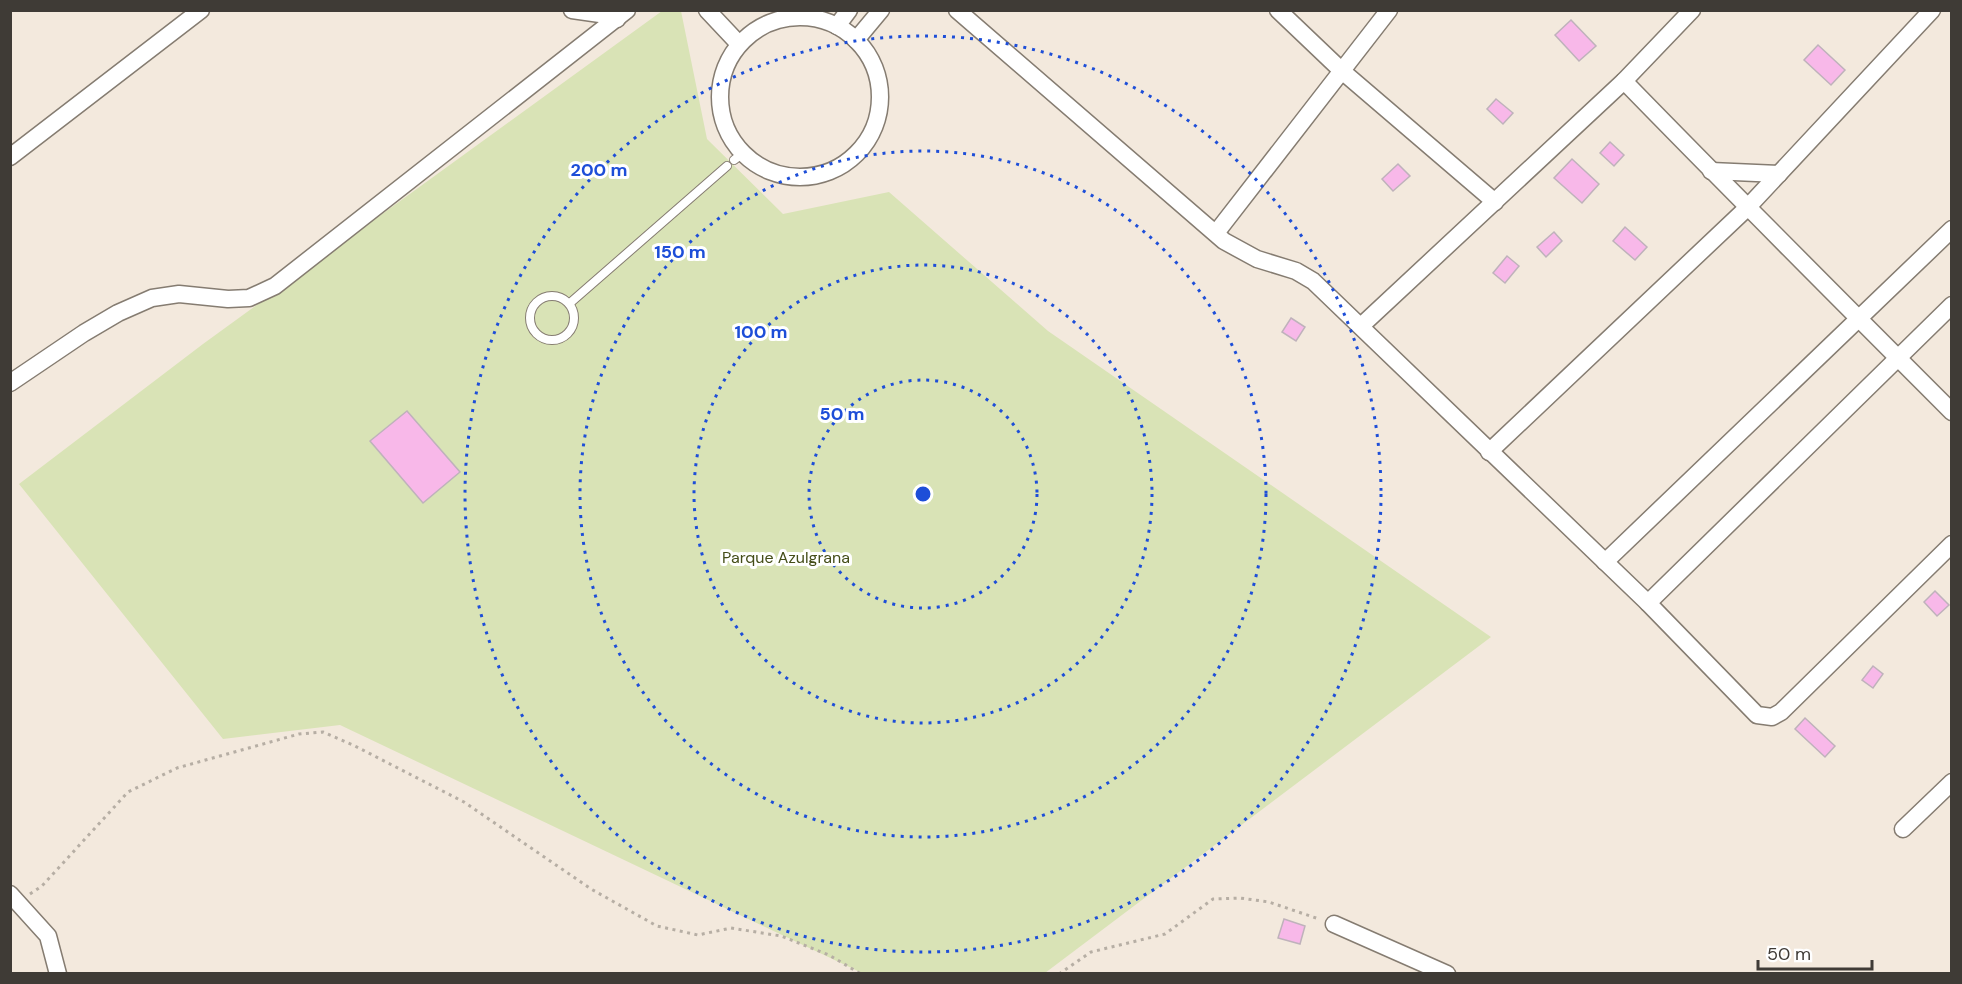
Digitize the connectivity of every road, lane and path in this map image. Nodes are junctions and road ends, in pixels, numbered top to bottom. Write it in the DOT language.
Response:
graph roads {
  1 [pos="201,10"];
  2 [pos="572,10"];
  3 [pos="708,10"];
  4 [pos="849,10"];
  5 [pos="881,10"];
  6 [pos="957,10"];
  7 [pos="1278,10"];
  8 [pos="1389,10"];
  9 [pos="1692,10"];
  10 [pos="1932,10"];
  11 [pos="622,15"];
  12 [pos="837,26"];
  13 [pos="856,40"];
  14 [pos="739,44"];
  15 [pos="1342,71"];
  16 [pos="1624,81"];
  17 [pos="10,157"];
  18 [pos="734,160"];
  19 [pos="1711,171"];
  20 [pos="1779,174"];
  21 [pos="1495,201"];
  22 [pos="1747,208"];
  23 [pos="1952,229"];
  24 [pos="1216,233"];
  25 [pos="570,303"];
  26 [pos="1952,305"];
  27 [pos="1860,317"];
  28 [pos="1361,326"];
  29 [pos="1899,358"];
  30 [pos="13,376"];
  31 [pos="1952,412"];
  32 [pos="1489,452"];
  33 [pos="1952,544"];
  34 [pos="1605,562"];
  35 [pos="1648,603"];
  36 [pos="1952,782"];
  37 [pos="1903,829"];
  38 [pos="13,901"];
  39 [pos="1334,924"];
  40 [pos="58,974"];
  41 [pos="861,974"];
  42 [pos="1059,974"];
  43 [pos="1447,974"];
  1 -- 17 [label="street"];
  2 -- 11 [label="street"];
  3 -- 14 [label="street"];
  4 -- 12 [label="street"];
  5 -- 13 [label="street"];
  6 -- 24 [label="street"];
  7 -- 15 [label="street"];
  8 -- 15 [label="street"];
  9 -- 16 [label="street"];
  10 -- 20 [label="street"];
  11 -- 30 [label="street"];
  12 -- 13 [label="street"];
  12 -- 14 [label="street"];
  13 -- 18 [label="street"];
  14 -- 18 [label="street"];
  15 -- 21 [label="street"];
  15 -- 24 [label="street"];
  16 -- 19 [label="street"];
  16 -- 21 [label="street"];
  18 -- 25 [label="lane"];
  19 -- 20 [label="street"];
  19 -- 22 [label="street"];
  20 -- 22 [label="street"];
  21 -- 28 [label="street"];
  22 -- 27 [label="street"];
  22 -- 32 [label="street"];
  23 -- 27 [label="street"];
  24 -- 28 [label="street"];
  25 -- 25 [label="lane"];
  26 -- 29 [label="street"];
  27 -- 29 [label="street"];
  27 -- 34 [label="street"];
  28 -- 32 [label="street"];
  29 -- 31 [label="street"];
  29 -- 35 [label="street"];
  32 -- 34 [label="street"];
  33 -- 35 [label="street"];
  34 -- 35 [label="street"];
  36 -- 37 [label="street"];
  38 -- 40 [label="street"];
  38 -- 41 [label="path"];
  39 -- 42 [label="path"];
  39 -- 43 [label="street"];
}
